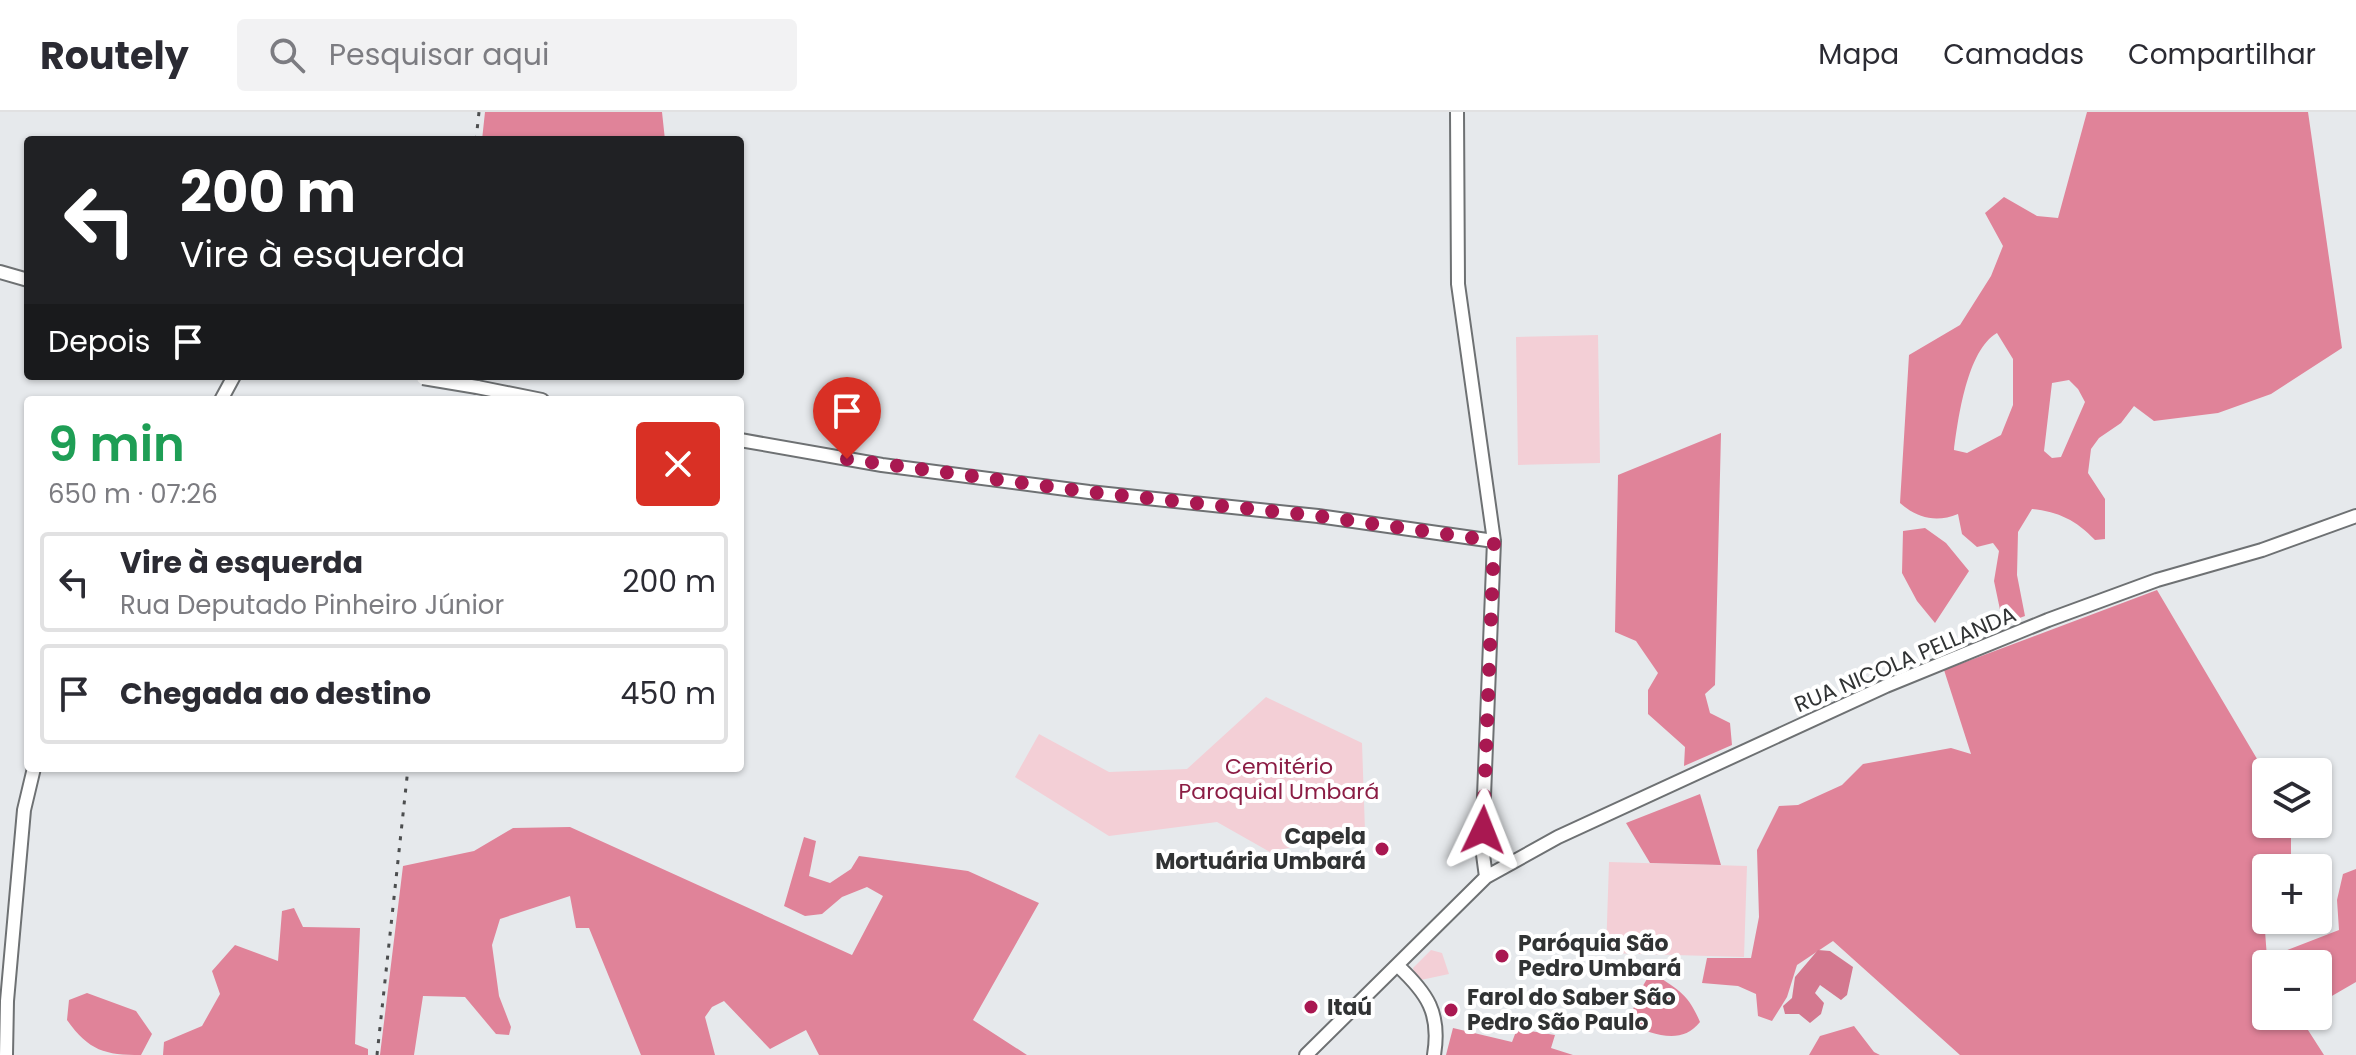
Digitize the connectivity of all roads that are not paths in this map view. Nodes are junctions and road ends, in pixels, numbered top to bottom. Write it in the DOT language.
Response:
graph roads {
  1 [pos="1457,112"];
  2 [pos="0,272"];
  3 [pos="24,279"];
  4 [pos="436,380"];
  5 [pos="522,396"];
  6 [pos="744,441"];
  7 [pos="2356,516"];
  8 [pos="1494,541"];
  9 [pos="33,772"];
  10 [pos="1486,877"];
  11 [pos="1398,966"];
  12 [pos="6,1055"];
  13 [pos="1306,1055"];
  14 [pos="1434,1055"];
  1 -- 8 [label="main road"];
  2 -- 3 [label="main road"];
  4 -- 5 [label="main road, bridge"];
  6 -- 8 [label="main road"];
  7 -- 10 [label="main road, RUA NICOLA PELLANDA"];
  8 -- 10 [label="main road"];
  9 -- 12 [label="main road"];
  10 -- 11 [label="main road, RUA NICOLA PELLANDA"];
  11 -- 13 [label="main road"];
  11 -- 14 [label="main road"];
}
